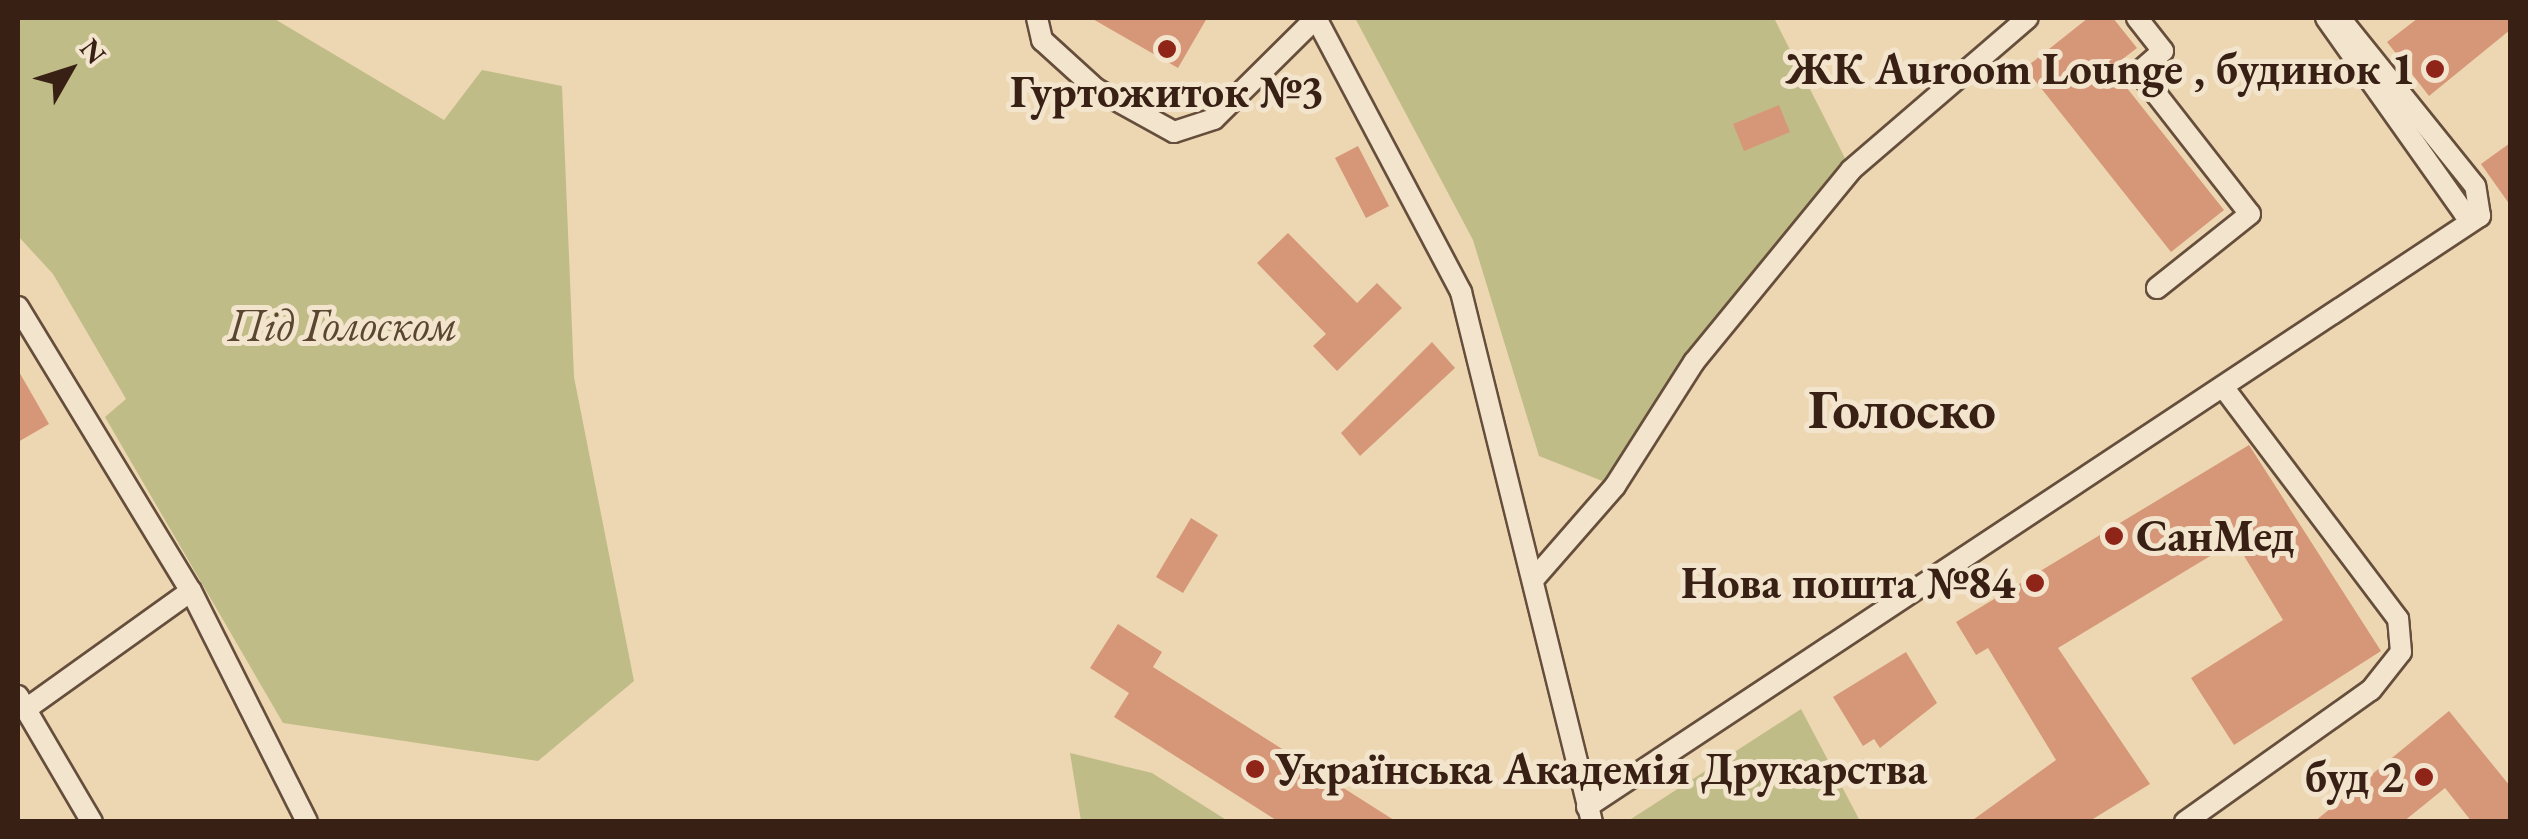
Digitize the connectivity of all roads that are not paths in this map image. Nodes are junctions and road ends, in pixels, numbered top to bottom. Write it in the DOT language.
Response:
graph roads {
  1 [pos="1036,18"];
  2 [pos="1316,18"];
  3 [pos="2028,18"];
  4 [pos="2136,18"];
  5 [pos="2326,18"];
  6 [pos="2340,18"];
  7 [pos="2480,216"];
  8 [pos="2156,288"];
  9 [pos="18,308"];
  10 [pos="2226,391"];
  11 [pos="1533,580"];
  12 [pos="191,591"];
  13 [pos="22,702"];
  14 [pos="1589,814"];
  15 [pos="92,822"];
  16 [pos="307,822"];
  17 [pos="2185,822"];
  1 -- 2 [label="street"];
  2 -- 11 [label="street"];
  3 -- 11 [label="street"];
  4 -- 8 [label="street"];
  5 -- 7 [label="street"];
  6 -- 7 [label="street"];
  7 -- 10 [label="street"];
  9 -- 12 [label="street"];
  10 -- 14 [label="street"];
  10 -- 17 [label="street"];
  11 -- 14 [label="street"];
  12 -- 13 [label="street"];
  12 -- 16 [label="street"];
  13 -- 15 [label="street"];
}
